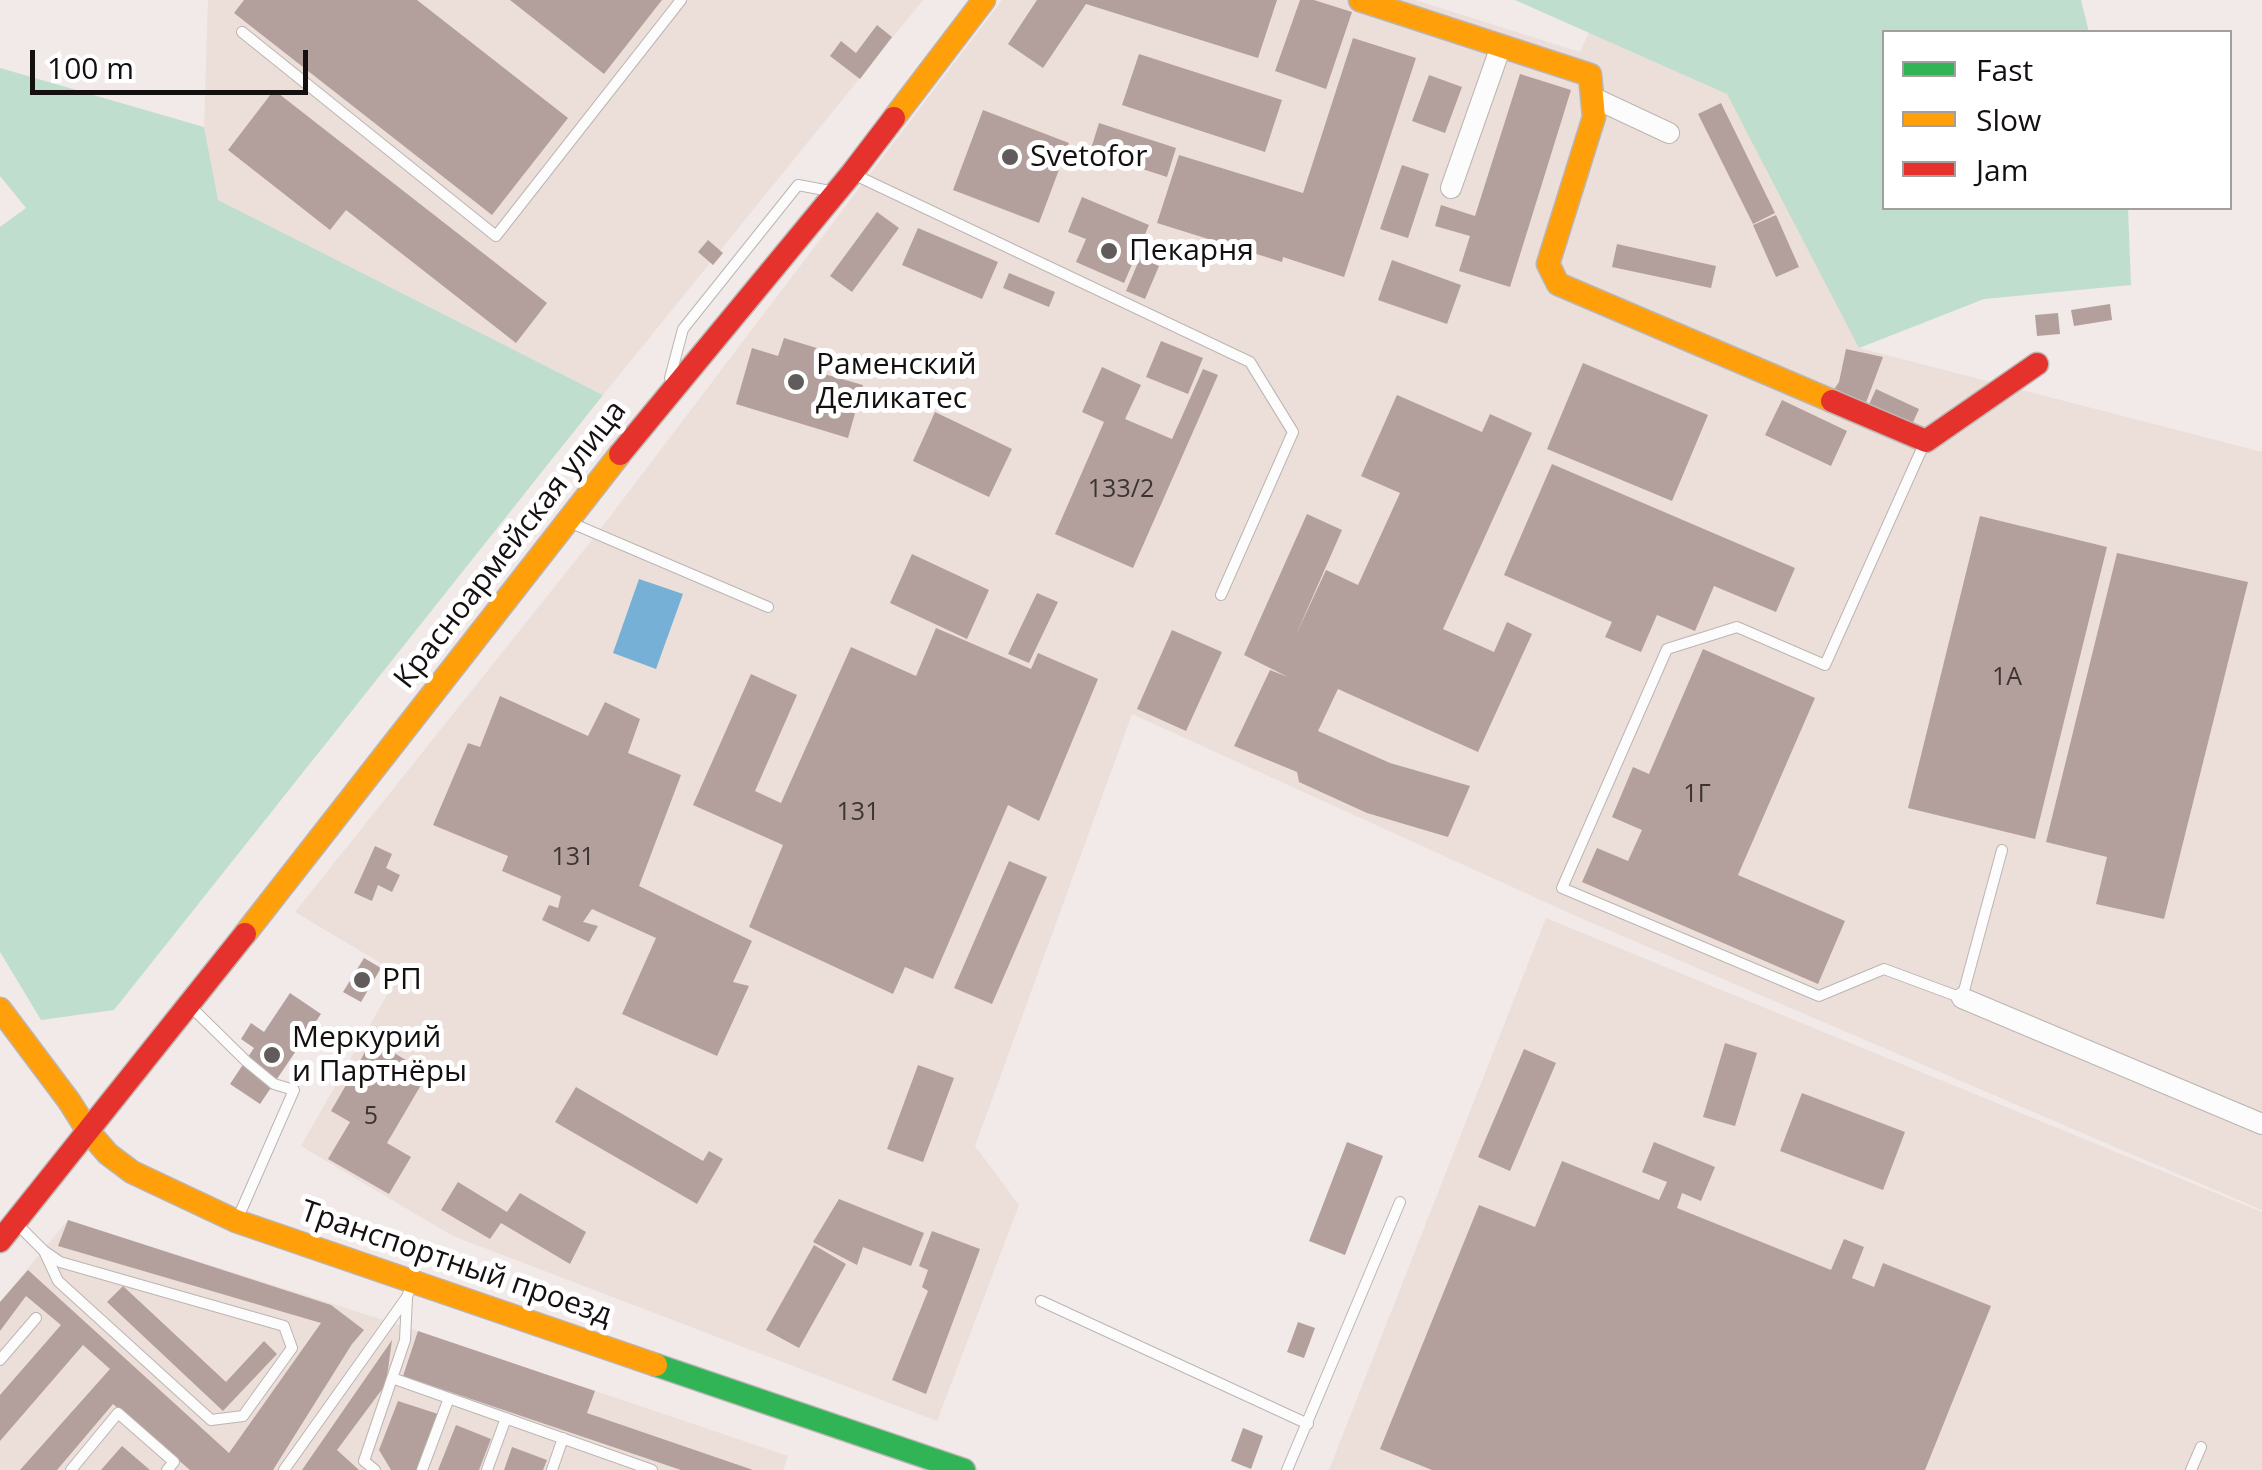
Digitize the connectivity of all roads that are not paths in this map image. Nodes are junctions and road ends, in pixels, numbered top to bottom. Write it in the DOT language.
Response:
graph roads {
  1 [pos="681,0"];
  2 [pos="984,0"];
  3 [pos="1360,0"];
  4 [pos="242,32"];
  5 [pos="1501,46"];
  6 [pos="1592,98"];
  7 [pos="1669,133"];
  8 [pos="852,173"];
  9 [pos="1452,188"];
  10 [pos="836,192"];
  11 [pos="2037,364"];
  12 [pos="664,400"];
  13 [pos="1926,441"];
  14 [pos="568,522"];
  15 [pos="1222,595"];
  16 [pos="768,607"];
  17 [pos="2002,850"];
  18 [pos="1962,998"];
  19 [pos="189,1006"];
  20 [pos="0,1010"];
  21 [pos="2262,1124"];
  22 [pos="88,1131"];
  23 [pos="1400,1202"];
  24 [pos="236,1221"];
  25 [pos="7,1233"];
  26 [pos="44,1250"];
  27 [pos="410,1289"];
  28 [pos="1041,1301"];
  29 [pos="36,1318"];
  30 [pos="0,1360"];
  31 [pos="392,1378"];
  32 [pos="449,1398"];
  33 [pos="506,1418"];
  34 [pos="1308,1424"];
  35 [pos="563,1438"];
  36 [pos="2201,1447"];
  37 [pos="618,1464"];
  38 [pos="71,1470"];
  39 [pos="167,1470"];
  40 [pos="284,1470"];
  41 [pos="375,1470"];
  42 [pos="422,1470"];
  43 [pos="487,1470"];
  44 [pos="552,1470"];
  45 [pos="652,1470"];
  46 [pos="964,1470"];
  47 [pos="1287,1470"];
  48 [pos="2191,1470"];
  1 -- 4 [label="lane"];
  2 -- 8 [label="street, Красноармейская улица"];
  3 -- 5 [label="street"];
  5 -- 6 [label="street"];
  5 -- 9 [label="street"];
  6 -- 7 [label="street"];
  6 -- 13 [label="street"];
  8 -- 10 [label="street, Красноармейская улица"];
  8 -- 15 [label="lane"];
  10 -- 12 [label="street, Красноармейская улица"];
  10 -- 12 [label="lane"];
  11 -- 13 [label="street"];
  12 -- 14 [label="street, Красноармейская улица"];
  13 -- 18 [label="lane"];
  14 -- 16 [label="lane"];
  14 -- 19 [label="street, Красноармейская улица"];
  17 -- 18 [label="lane"];
  18 -- 21 [label="street"];
  19 -- 22 [label="street, Красноармейская улица"];
  19 -- 24 [label="lane"];
  20 -- 22 [label="street, Транспортный проезд"];
  22 -- 24 [label="street, Транспортный проезд"];
  22 -- 25 [label="street, Красноармейская улица"];
  23 -- 34 [label="lane"];
  24 -- 27 [label="street, Транспортный проезд"];
  25 -- 26 [label="lane"];
  26 -- 26 [label="lane"];
  27 -- 31 [label="lane"];
  27 -- 40 [label="lane"];
  27 -- 46 [label="street, Транспортный проезд"];
  28 -- 34 [label="lane"];
  29 -- 30 [label="lane"];
  31 -- 32 [label="lane"];
  31 -- 41 [label="lane"];
  32 -- 33 [label="lane"];
  32 -- 42 [label="lane"];
  33 -- 35 [label="lane"];
  33 -- 43 [label="lane"];
  34 -- 47 [label="lane"];
  35 -- 37 [label="lane"];
  35 -- 44 [label="lane"];
  36 -- 48 [label="lane"];
  37 -- 45 [label="lane"];
  38 -- 39 [label="lane"];
}
